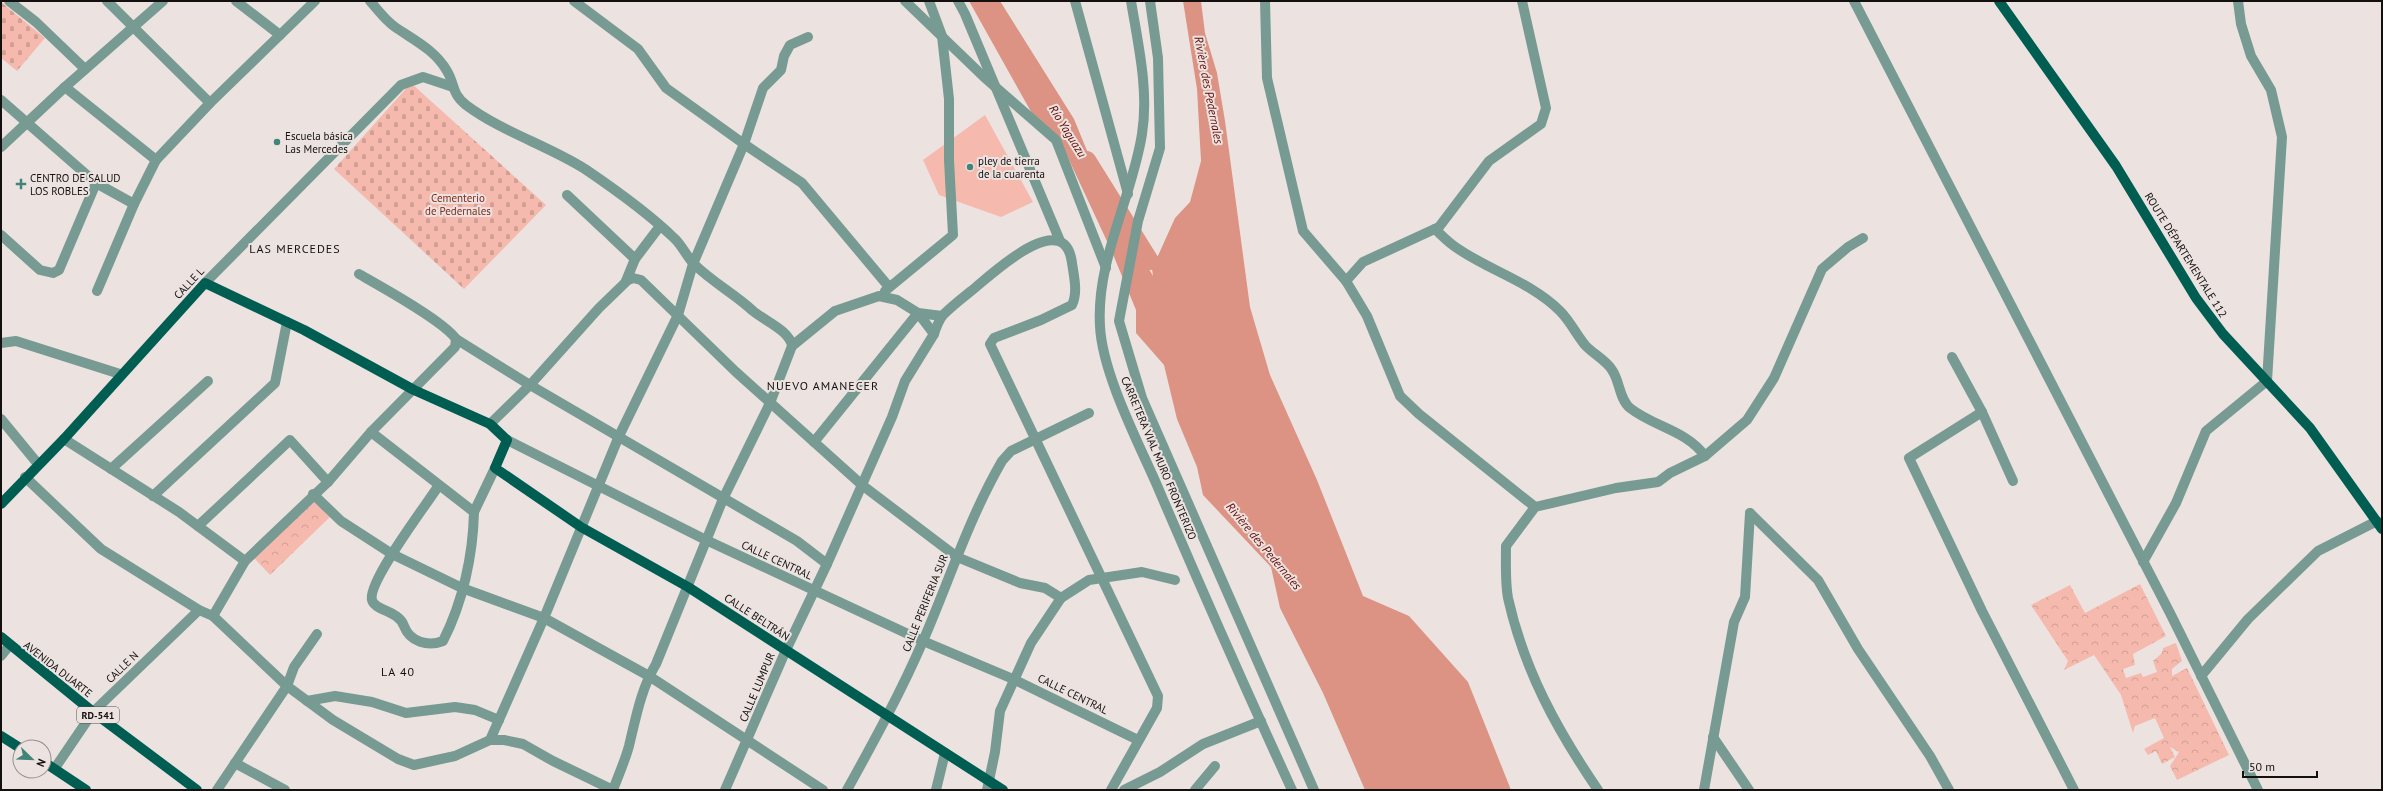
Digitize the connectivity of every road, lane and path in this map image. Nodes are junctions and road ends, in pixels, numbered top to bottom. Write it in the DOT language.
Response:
graph roads {
  1 [pos="9,1"];
  2 [pos="106,1"];
  3 [pos="163,1"];
  4 [pos="236,1"];
  5 [pos="315,1"];
  6 [pos="370,1"];
  7 [pos="574,1"];
  8 [pos="905,1"];
  9 [pos="929,1"];
  10 [pos="958,1"];
  11 [pos="1075,1"];
  12 [pos="1131,1"];
  13 [pos="1150,1"];
  14 [pos="1265,1"];
  15 [pos="1522,1"];
  16 [pos="1854,1"];
  17 [pos="1999,1"];
  18 [pos="2238,1"];
  19 [pos="132,26"];
  20 [pos="280,35"];
  21 [pos="942,36"];
  22 [pos="808,37"];
  23 [pos="85,69"];
  24 [pos="66,87"];
  25 [pos="453,87"];
  26 [pos="1,100"];
  27 [pos="210,103"];
  28 [pos="26,123"];
  29 [pos="744,144"];
  30 [pos="1,147"];
  31 [pos="156,160"];
  32 [pos="96,183"];
  33 [pos="1128,194"];
  34 [pos="567,195"];
  35 [pos="134,204"];
  36 [pos="660,226"];
  37 [pos="1436,230"];
  38 [pos="1,235"];
  39 [pos="1863,238"];
  40 [pos="1060,241"];
  41 [pos="635,259"];
  42 [pos="693,264"];
  43 [pos="1106,268"];
  44 [pos="359,274"];
  45 [pos="1346,281"];
  46 [pos="626,282"];
  47 [pos="204,283"];
  48 [pos="889,287"];
  49 [pos="97,291"];
  50 [pos="879,296"];
  51 [pos="918,313"];
  52 [pos="678,314"];
  53 [pos="942,316"];
  54 [pos="287,322"];
  55 [pos="934,334"];
  56 [pos="456,339"];
  57 [pos="1,343"];
  58 [pos="792,346"];
  59 [pos="1952,357"];
  60 [pos="120,374"];
  61 [pos="208,381"];
  62 [pos="2267,381"];
  63 [pos="530,385"];
  64 [pos="414,390"];
  65 [pos="770,403"];
  66 [pos="1982,412"];
  67 [pos="1089,413"];
  68 [pos="1,419"];
  69 [pos="490,424"];
  70 [pos="371,432"];
  71 [pos="619,436"];
  72 [pos="1036,438"];
  73 [pos="64,439"];
  74 [pos="507,440"];
  75 [pos="814,442"];
  76 [pos="1706,456"];
  77 [pos="38,464"];
  78 [pos="495,468"];
  79 [pos="111,469"];
  80 [pos="25,477"];
  81 [pos="2013,481"];
  82 [pos="328,482"];
  83 [pos="862,484"];
  84 [pos="439,485"];
  85 [pos="599,487"];
  86 [pos="313,494"];
  87 [pos="153,496"];
  88 [pos="723,500"];
  89 [pos="1,504"];
  90 [pos="1535,507"];
  91 [pos="474,512"];
  92 [pos="2379,525"];
  93 [pos="198,526"];
  94 [pos="581,527"];
  95 [pos="706,540"];
  96 [pos="392,554"];
  97 [pos="957,556"];
  98 [pos="245,561"];
  99 [pos="2143,562"];
  100 [pos="827,564"];
  101 [pos="1103,579"];
  102 [pos="1175,580"];
  103 [pos="688,586"];
  104 [pos="462,588"];
  105 [pos="815,591"];
  106 [pos="1061,598"];
  107 [pos="199,610"];
  108 [pos="213,616"];
  109 [pos="544,618"];
  110 [pos="317,634"];
  111 [pos="1,637"];
  112 [pos="923,641"];
  113 [pos="9,646"];
  114 [pos="786,650"];
  115 [pos="1,656"];
  116 [pos="649,676"];
  117 [pos="2201,676"];
  118 [pos="1013,679"];
  119 [pos="287,686"];
  120 [pos="307,701"];
  121 [pos="93,712"];
  122 [pos="888,716"];
  123 [pos="499,720"];
  124 [pos="1261,721"];
  125 [pos="1,736"];
  126 [pos="1712,737"];
  127 [pos="748,739"];
  128 [pos="490,740"];
  129 [pos="1138,740"];
  130 [pos="12,743"];
  131 [pos="945,753"];
  132 [pos="235,763"];
  133 [pos="52,766"];
  134 [pos="1214,766"];
  135 [pos="55,768"];
  136 [pos="987,785"];
  137 [pos="86,790"];
  138 [pos="197,790"];
  139 [pos="217,790"];
  140 [pos="285,790"];
  141 [pos="613,790"];
  142 [pos="725,790"];
  143 [pos="823,790"];
  144 [pos="847,790"];
  145 [pos="936,790"];
  146 [pos="1003,790"];
  147 [pos="1111,790"];
  148 [pos="1124,790"];
  149 [pos="1195,790"];
  150 [pos="1292,790"];
  151 [pos="1314,790"];
  152 [pos="1598,790"];
  153 [pos="1704,790"];
  154 [pos="1749,790"];
  155 [pos="1949,790"];
  156 [pos="2074,790"];
  157 [pos="2258,790"];
  1 -- 23 [label="street"];
  2 -- 19 [label="street"];
  3 -- 19 [label="street"];
  4 -- 20 [label="street"];
  5 -- 20 [label="street"];
  6 -- 25 [label="street"];
  7 -- 29 [label="street"];
  8 -- 21 [label="street"];
  9 -- 21 [label="street"];
  10 -- 40 [label="street"];
  11 -- 33 [label="street"];
  12 -- 33 [label="street, CARRETERA VIAL MURO FRONTERIZO"];
  13 -- 151 [label="street, CARRETERA VIAL MURO FRONTERIZO"];
  14 -- 45 [label="street"];
  15 -- 37 [label="street"];
  16 -- 99 [label="street"];
  17 -- 62 [label="main road, ROUTE DÉPARTEMENTALE 112"];
  18 -- 62 [label="street"];
  19 -- 23 [label="street"];
  19 -- 27 [label="street"];
  20 -- 27 [label="street"];
  21 -- 43 [label="street"];
  21 -- 48 [label="street"];
  22 -- 29 [label="street"];
  23 -- 24 [label="street"];
  24 -- 28 [label="street"];
  24 -- 31 [label="street"];
  25 -- 36 [label="street"];
  25 -- 47 [label="street, CALLE L"];
  26 -- 28 [label="street"];
  27 -- 31 [label="street"];
  28 -- 30 [label="street"];
  28 -- 32 [label="street"];
  29 -- 42 [label="street"];
  29 -- 48 [label="street"];
  31 -- 35 [label="street"];
  32 -- 35 [label="street"];
  32 -- 38 [label="street"];
  33 -- 43 [label="street, CARRETERA VIAL MURO FRONTERIZO"];
  34 -- 41 [label="street"];
  35 -- 49 [label="street"];
  36 -- 41 [label="street"];
  36 -- 42 [label="street"];
  37 -- 45 [label="street"];
  37 -- 76 [label="street"];
  39 -- 76 [label="street"];
  40 -- 53 [label="street"];
  40 -- 72 [label="street"];
  41 -- 46 [label="street"];
  42 -- 52 [label="street"];
  42 -- 58 [label="street"];
  43 -- 124 [label="street, CARRETERA VIAL MURO FRONTERIZO"];
  44 -- 56 [label="street"];
  45 -- 90 [label="street"];
  46 -- 52 [label="street"];
  46 -- 63 [label="street"];
  47 -- 54 [label="main road, CALLE CENTRAL"];
  47 -- 60 [label="main road, CALLE L"];
  48 -- 50 [label="street"];
  50 -- 51 [label="street"];
  50 -- 58 [label="street"];
  51 -- 53 [label="street"];
  51 -- 55 [label="street"];
  51 -- 75 [label="street"];
  52 -- 65 [label="street"];
  52 -- 71 [label="street"];
  53 -- 55 [label="street, CALLE LUMPUR"];
  54 -- 64 [label="main road, CALLE CENTRAL"];
  54 -- 87 [label="street"];
  55 -- 83 [label="street, CALLE LUMPUR"];
  56 -- 63 [label="street"];
  56 -- 64 [label="street"];
  57 -- 60 [label="street"];
  58 -- 65 [label="street"];
  59 -- 66 [label="street"];
  60 -- 73 [label="main road, CALLE L"];
  61 -- 79 [label="street"];
  62 -- 92 [label="main road, ROUTE DÉPARTEMENTALE 112"];
  62 -- 99 [label="street"];
  63 -- 69 [label="street"];
  63 -- 71 [label="street"];
  64 -- 69 [label="main road, CALLE CENTRAL"];
  64 -- 70 [label="street"];
  65 -- 75 [label="street"];
  65 -- 88 [label="street"];
  66 -- 81 [label="street"];
  66 -- 156 [label="street"];
  67 -- 72 [label="street, CALLE PERIFERIA SUR"];
  68 -- 77 [label="street"];
  69 -- 74 [label="main road, CALLE CENTRAL"];
  70 -- 82 [label="street"];
  70 -- 84 [label="street"];
  71 -- 85 [label="street"];
  71 -- 88 [label="street"];
  72 -- 97 [label="street, CALLE PERIFERIA SUR"];
  72 -- 101 [label="street"];
  73 -- 77 [label="main road, CALLE L"];
  73 -- 79 [label="street"];
  74 -- 78 [label="main road"];
  74 -- 85 [label="street, CALLE CENTRAL"];
  75 -- 83 [label="street"];
  76 -- 90 [label="street"];
  77 -- 80 [label="main road, CALLE L"];
  78 -- 91 [label="street"];
  78 -- 94 [label="main road, CALLE BELTRÁN"];
  79 -- 87 [label="street"];
  80 -- 89 [label="main road, CALLE L"];
  80 -- 107 [label="street"];
  82 -- 86 [label="street"];
  82 -- 93 [label="street"];
  83 -- 97 [label="street"];
  83 -- 100 [label="street, CALLE LUMPUR"];
  84 -- 91 [label="street"];
  84 -- 96 [label="street"];
  85 -- 94 [label="street"];
  85 -- 95 [label="street, CALLE CENTRAL"];
  86 -- 96 [label="street"];
  86 -- 98 [label="street"];
  87 -- 93 [label="street"];
  88 -- 95 [label="street"];
  88 -- 100 [label="street"];
  90 -- 152 [label="street"];
  91 -- 104 [label="street"];
  92 -- 117 [label="street"];
  93 -- 98 [label="street"];
  94 -- 103 [label="main road, CALLE BELTRÁN"];
  94 -- 109 [label="street"];
  95 -- 103 [label="street"];
  95 -- 105 [label="street, CALLE CENTRAL"];
  96 -- 104 [label="street"];
  96 -- 104 [label="street"];
  97 -- 106 [label="street"];
  97 -- 112 [label="street, CALLE PERIFERIA SUR"];
  98 -- 108 [label="street"];
  99 -- 117 [label="street"];
  100 -- 105 [label="street, CALLE LUMPUR"];
  101 -- 102 [label="street"];
  101 -- 106 [label="street"];
  101 -- 129 [label="street"];
  103 -- 114 [label="main road, CALLE BELTRÁN"];
  103 -- 116 [label="street"];
  104 -- 109 [label="street"];
  105 -- 112 [label="street, CALLE CENTRAL"];
  105 -- 114 [label="street, CALLE LUMPUR"];
  106 -- 118 [label="street"];
  107 -- 108 [label="street"];
  107 -- 121 [label="street, CALLE N"];
  108 -- 119 [label="street"];
  109 -- 116 [label="street"];
  109 -- 123 [label="street"];
  110 -- 119 [label="street"];
  111 -- 113 [label="main road, AVENIDA DUARTE / RD-541"];
  112 -- 118 [label="street, CALLE CENTRAL"];
  112 -- 122 [label="street, CALLE PERIFERIA SUR"];
  113 -- 115 [label="street"];
  113 -- 121 [label="main road, AVENIDA DUARTE / RD-541"];
  114 -- 122 [label="main road, CALLE BELTRÁN"];
  114 -- 127 [label="street, CALLE LUMPUR"];
  116 -- 127 [label="street"];
  116 -- 141 [label="street"];
  117 -- 157 [label="street"];
  118 -- 129 [label="street, CALLE CENTRAL"];
  118 -- 136 [label="street"];
  119 -- 120 [label="street"];
  119 -- 132 [label="street"];
  120 -- 123 [label="street"];
  120 -- 128 [label="street"];
  121 -- 135 [label="street, CALLE N"];
  121 -- 138 [label="main road, AVENIDA DUARTE / RD-541"];
  122 -- 131 [label="main road, CALLE BELTRÁN"];
  122 -- 144 [label="street, CALLE PERIFERIA SUR"];
  123 -- 128 [label="street"];
  124 -- 148 [label="street"];
  124 -- 150 [label="street, CARRETERA VIAL MURO FRONTERIZO"];
  125 -- 130 [label="main road"];
  126 -- 153 [label="street"];
  126 -- 154 [label="street"];
  126 -- 155 [label="street"];
  127 -- 142 [label="street, CALLE LUMPUR"];
  127 -- 143 [label="street"];
  128 -- 141 [label="street"];
  129 -- 147 [label="street"];
  131 -- 136 [label="main road, CALLE BELTRÁN"];
  131 -- 145 [label="street"];
  132 -- 139 [label="street"];
  132 -- 140 [label="street"];
  133 -- 135 [label="main road"];
  134 -- 149 [label="street"];
  135 -- 137 [label="main road"];
  136 -- 146 [label="main road, CALLE BELTRÁN"];
}
